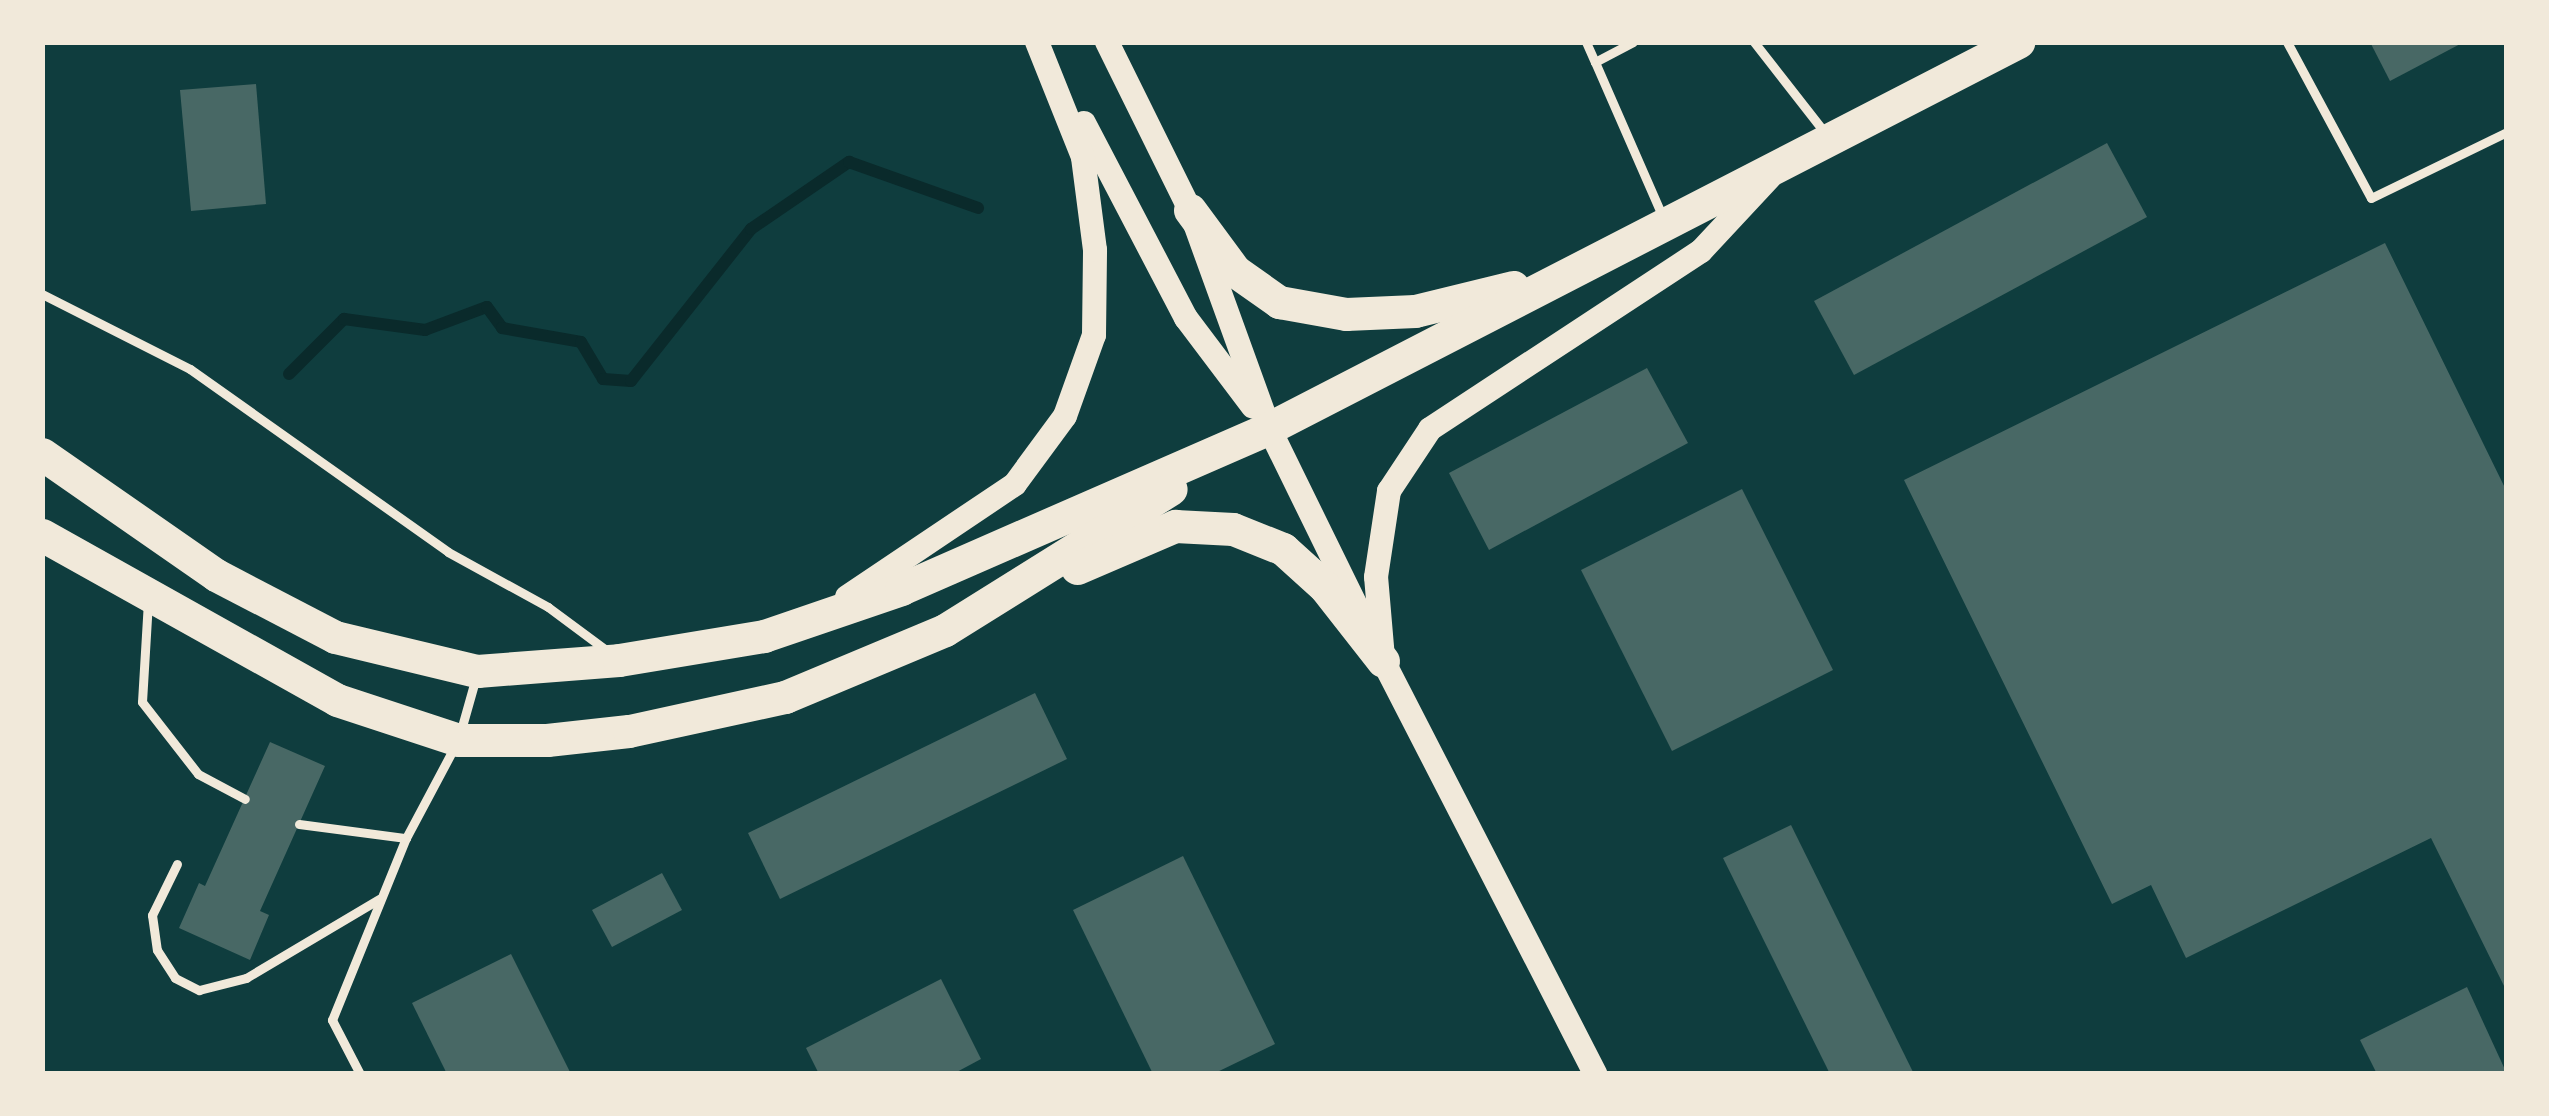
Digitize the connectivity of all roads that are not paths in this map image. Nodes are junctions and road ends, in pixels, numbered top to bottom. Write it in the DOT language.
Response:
graph roads {
  1 [pos="1039,42"];
  2 [pos="1107,42"];
  3 [pos="1586,42"];
  4 [pos="1633,42"];
  5 [pos="1754,42"];
  6 [pos="2018,42"];
  7 [pos="2287,42"];
  8 [pos="1595,62"];
  9 [pos="2507,132"];
  10 [pos="1829,137"];
  11 [pos="1787,159"];
  12 [pos="1190,210"];
  13 [pos="1665,222"];
  14 [pos="1567,273"];
  15 [pos="42,294"];
  16 [pos="1269,428"];
  17 [pos="42,454"];
  18 [pos="42,536"];
  19 [pos="148,595"];
  20 [pos="820,614"];
  21 [pos="946,630"];
  22 [pos="620,660"];
  23 [pos="1383,661"];
  24 [pos="477,671"];
  25 [pos="459,740"];
  26 [pos="245,800"];
  27 [pos="298,824"];
  28 [pos="406,838"];
  29 [pos="177,864"];
  30 [pos="380,899"];
  31 [pos="360,1074"];
  32 [pos="1595,1074"];
  1 -- 16 [label="main road"];
  1 -- 20 [label="main road"];
  2 -- 12 [label="main road"];
  3 -- 8 [label="lane"];
  4 -- 8 [label="lane"];
  5 -- 10 [label="lane"];
  6 -- 10 [label="highway"];
  7 -- 9 [label="lane"];
  8 -- 13 [label="lane"];
  10 -- 11 [label="highway"];
  11 -- 13 [label="highway"];
  11 -- 23 [label="main road"];
  12 -- 14 [label="highway"];
  12 -- 16 [label="main road"];
  13 -- 14 [label="highway"];
  14 -- 16 [label="highway"];
  15 -- 22 [label="lane"];
  16 -- 20 [label="highway"];
  16 -- 21 [label="highway"];
  16 -- 23 [label="main road"];
  17 -- 24 [label="highway"];
  18 -- 19 [label="highway"];
  19 -- 25 [label="highway"];
  19 -- 26 [label="lane"];
  20 -- 22 [label="highway"];
  21 -- 23 [label="highway"];
  21 -- 25 [label="highway"];
  22 -- 24 [label="highway"];
  23 -- 32 [label="main road"];
  24 -- 25 [label="lane"];
  25 -- 28 [label="lane"];
  27 -- 28 [label="lane"];
  28 -- 30 [label="lane"];
  29 -- 30 [label="lane"];
  30 -- 31 [label="lane"];
}
